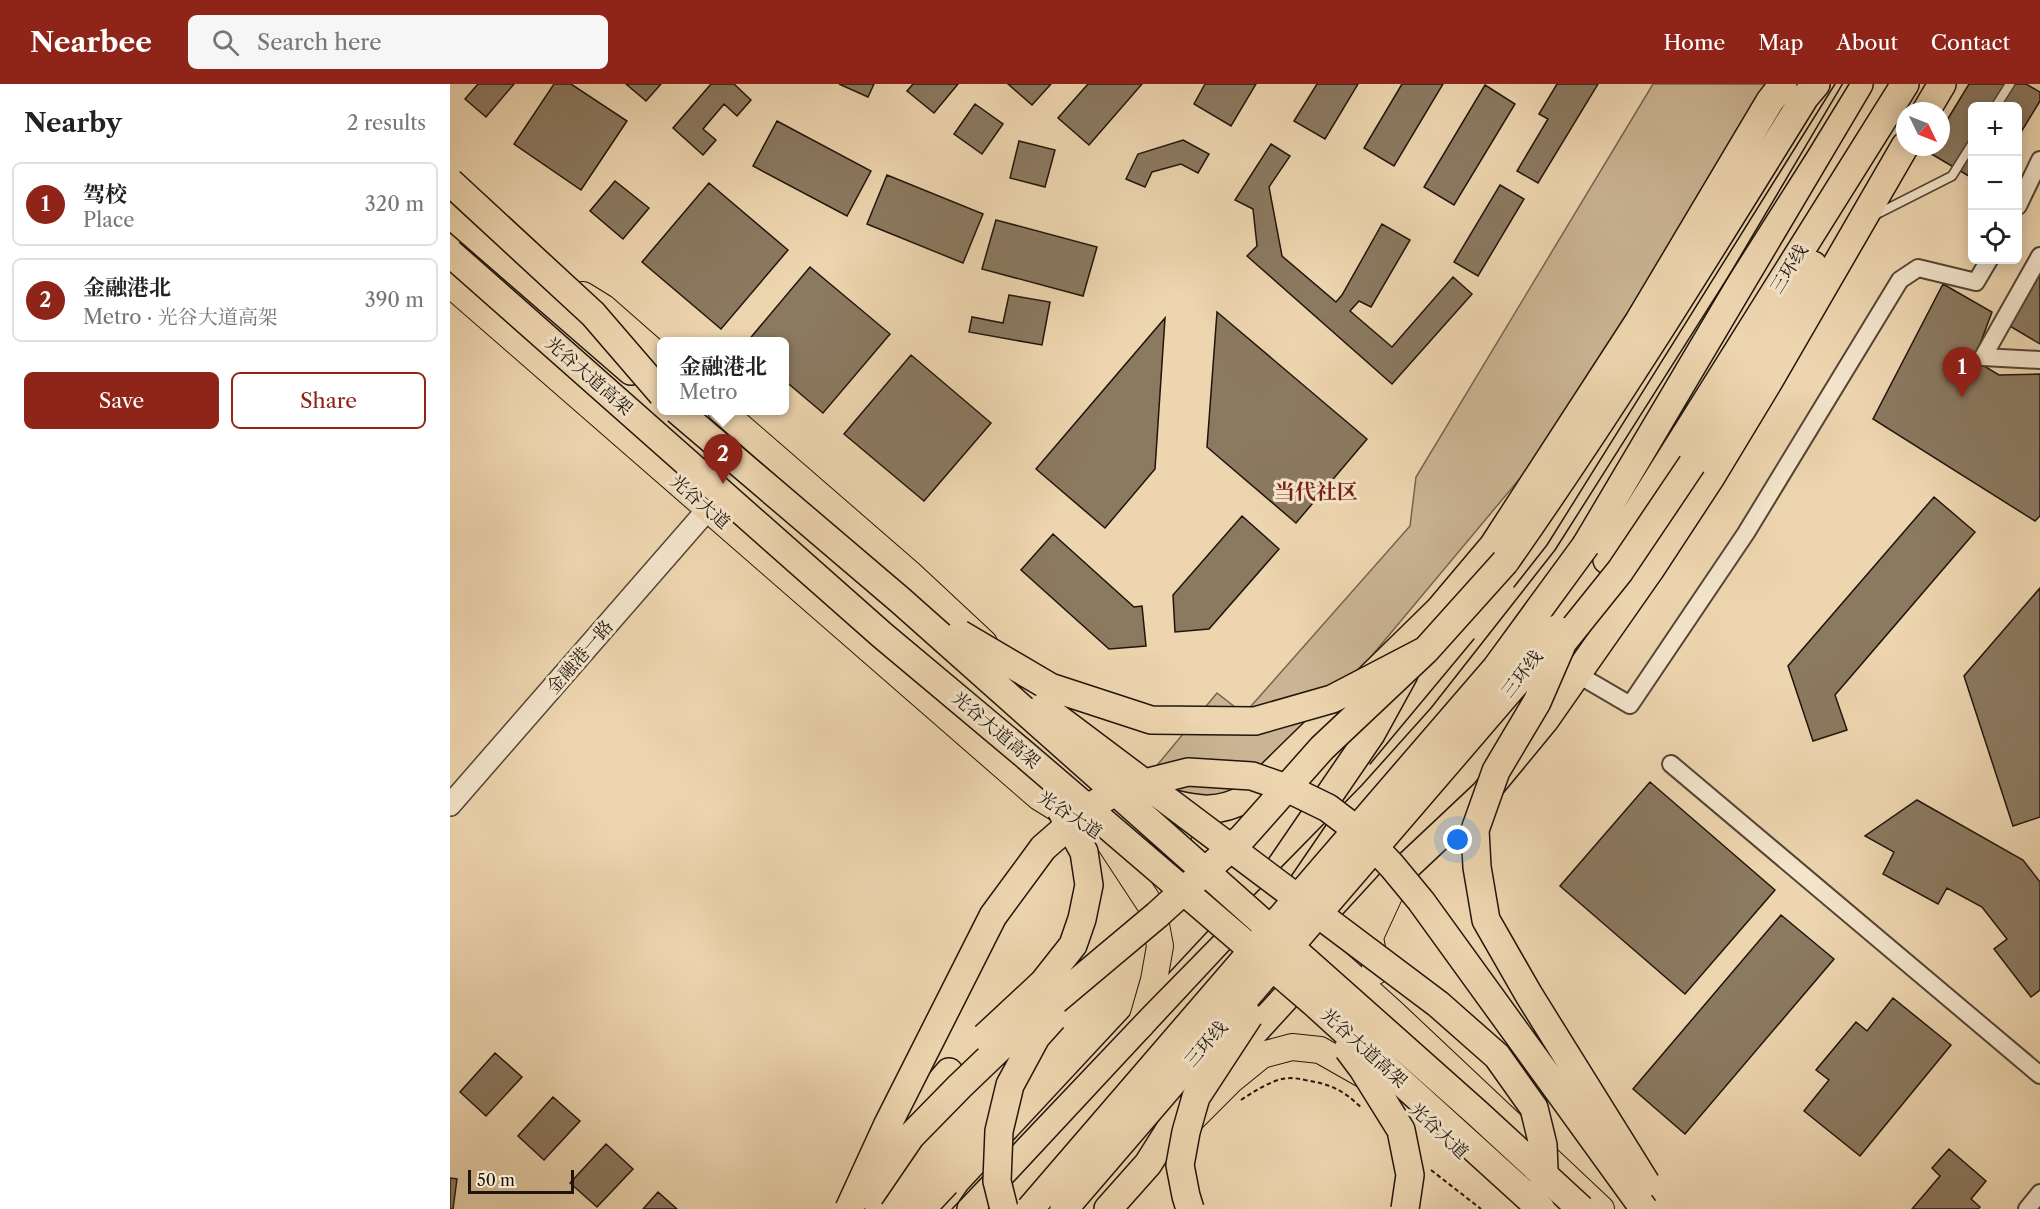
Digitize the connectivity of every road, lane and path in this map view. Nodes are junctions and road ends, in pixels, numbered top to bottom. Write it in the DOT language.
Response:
graph roads {
  1 [pos="1783,84"];
  2 [pos="1801,84"];
  3 [pos="1816,84"];
  4 [pos="1859,84"];
  5 [pos="1905,84"];
  6 [pos="1914,84"];
  7 [pos="1942,84"];
  8 [pos="2010,84"];
  9 [pos="1931,102"];
  10 [pos="1999,102"];
  11 [pos="1784,131"];
  12 [pos="1968,150"];
  13 [pos="1899,156"];
  14 [pos="2040,160"];
  15 [pos="450,182"];
  16 [pos="2022,198"];
  17 [pos="450,200"];
  18 [pos="450,214"];
  19 [pos="1860,224"];
  20 [pos="450,253"];
  21 [pos="2040,256"];
  22 [pos="1987,264"];
  23 [pos="450,284"];
  24 [pos="1651,344"];
  25 [pos="657,355"];
  26 [pos="2040,360"];
  27 [pos="1740,386"];
  28 [pos="657,390"];
  29 [pos="657,392"];
  30 [pos="682,415"];
  31 [pos="726,415"];
  32 [pos="1574,423"];
  33 [pos="708,509"];
  34 [pos="1597,552"];
  35 [pos="900,600"];
  36 [pos="1439,610"];
  37 [pos="1563,642"];
  38 [pos="1426,650"];
  39 [pos="963,657"];
  40 [pos="1577,674"];
  41 [pos="1024,754"];
  42 [pos="1671,764"];
  43 [pos="1158,801"];
  44 [pos="450,805"];
  45 [pos="1107,839"];
  46 [pos="1400,874"];
  47 [pos="1261,895"];
  48 [pos="1221,939"];
  49 [pos="1121,944"];
  50 [pos="1327,953"];
  51 [pos="1287,997"];
  52 [pos="1313,1002"];
  53 [pos="1394,1014"];
  54 [pos="1141,1025"];
  55 [pos="2040,1075"];
  56 [pos="1407,1100"];
  57 [pos="1238,1102"];
  58 [pos="1367,1113"];
  59 [pos="1148,1164"];
  60 [pos="1426,1166"];
  61 [pos="2040,1193"];
  62 [pos="854,1208"];
  63 [pos="971,1209"];
  64 [pos="1004,1209"];
  65 [pos="1030,1209"];
  66 [pos="1065,1209"];
  67 [pos="1108,1209"];
  68 [pos="1190,1209"];
  69 [pos="1405,1209"];
  70 [pos="1481,1209"];
  71 [pos="1524,1209"];
  72 [pos="1539,1209"];
  73 [pos="1581,1209"];
  74 [pos="1600,1209"];
  75 [pos="1644,1209"];
  76 [pos="1662,1209"];
  77 [pos="2027,1209"];
  1 -- 32 [label="highway"];
  2 -- 11 [label="highway"];
  3 -- 11 [label="highway"];
  4 -- 34 [label="highway, 三环线"];
  5 -- 34 [label="highway, 三环线"];
  6 -- 27 [label="highway"];
  7 -- 9 [label="highway"];
  8 -- 10 [label="lane"];
  11 -- 24 [label="highway"];
  12 -- 19 [label="lane"];
  13 -- 19 [label="highway"];
  14 -- 16 [label="street"];
  15 -- 28 [label="highway, bridge"];
  17 -- 25 [label="main road"];
  18 -- 29 [label="highway, 光谷大道高架, bridge"];
  19 -- 27 [label="highway"];
  19 -- 40 [label="highway"];
  20 -- 41 [label="highway, 光谷大道高架, bridge"];
  21 -- 26 [label="street"];
  22 -- 40 [label="street"];
  23 -- 33 [label="main road, 光谷大道"];
  24 -- 32 [label="highway"];
  24 -- 38 [label="highway, bridge"];
  27 -- 37 [label="highway, bridge"];
  30 -- 35 [label="highway, 光谷大道高架, bridge"];
  31 -- 43 [label="main road"];
  32 -- 36 [label="highway"];
  33 -- 44 [label="street, 金融港一路"];
  33 -- 45 [label="main road, 光谷大道"];
  34 -- 65 [label="highway, 三环线, bridge"];
  34 -- 66 [label="highway, 三环线, bridge"];
  35 -- 38 [label="highway, bridge"];
  35 -- 39 [label="highway, 光谷大道高架, bridge"];
  36 -- 43 [label="highway"];
  36 -- 47 [label="highway"];
  37 -- 68 [label="highway, bridge"];
  37 -- 76 [label="highway, bridge"];
  38 -- 49 [label="highway, bridge"];
  39 -- 72 [label="highway, bridge"];
  39 -- 73 [label="highway, 光谷大道高架, bridge"];
  40 -- 46 [label="highway"];
  41 -- 52 [label="highway, 光谷大道高架, bridge"];
  41 -- 62 [label="highway, bridge"];
  42 -- 55 [label="street"];
  43 -- 47 [label="main road"];
  45 -- 48 [label="main road, 光谷大道"];
  45 -- 54 [label="main road"];
  46 -- 50 [label="highway"];
  46 -- 53 [label="main road"];
  47 -- 48 [label="highway"];
  47 -- 50 [label="main road"];
  48 -- 51 [label="main road, 光谷大道"];
  48 -- 54 [label="highway"];
  49 -- 62 [label="highway, bridge"];
  49 -- 64 [label="highway, bridge"];
  50 -- 51 [label="highway"];
  50 -- 53 [label="main road"];
  51 -- 56 [label="main road, 光谷大道"];
  51 -- 59 [label="highway"];
  52 -- 69 [label="highway, bridge"];
  52 -- 72 [label="highway, 光谷大道高架, bridge"];
  53 -- 74 [label="main road"];
  54 -- 63 [label="highway"];
  56 -- 59 [label="main road"];
  56 -- 71 [label="main road, 光谷大道"];
  57 -- 58 [label="path"];
  59 -- 67 [label="highway"];
  60 -- 70 [label="path"];
  61 -- 77 [label="street"];
  62 -- 75 [label="highway, bridge"];
}
